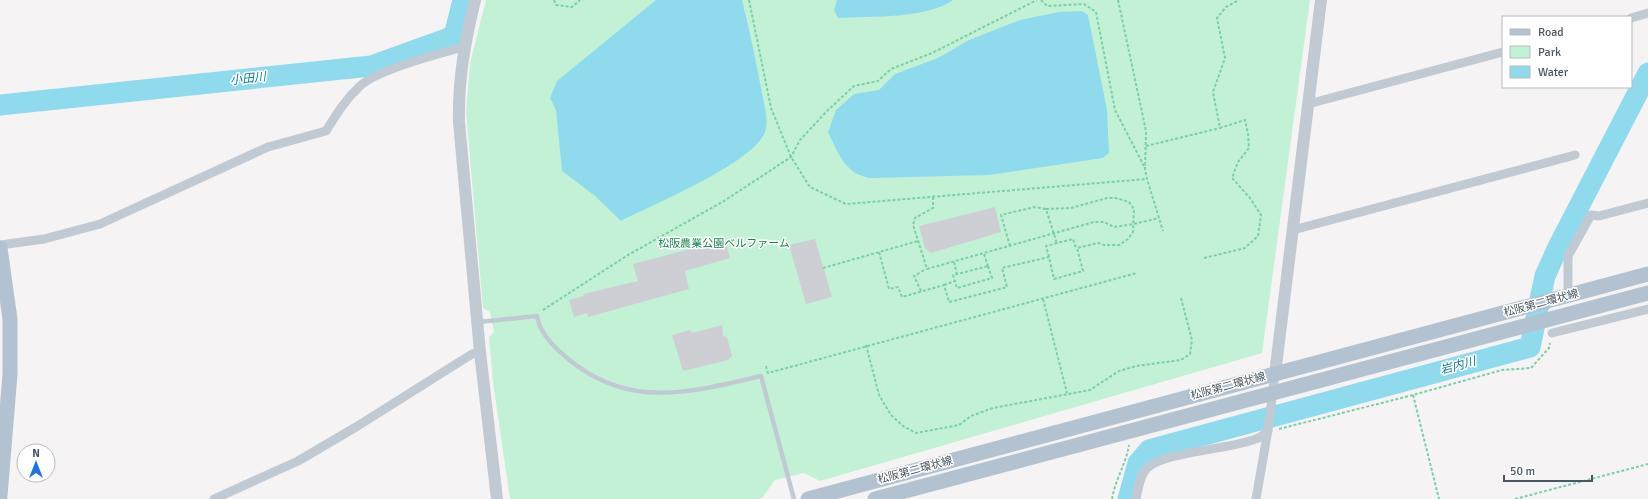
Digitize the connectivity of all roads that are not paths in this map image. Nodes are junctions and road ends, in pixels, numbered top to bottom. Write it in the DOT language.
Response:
graph roads {
  1 [pos="475,0"];
  2 [pos="1321,0"];
  3 [pos="1648,13"];
  4 [pos="1632,18"];
  5 [pos="464,47"];
  6 [pos="1502,52"];
  7 [pos="1308,104"];
  8 [pos="1575,155"];
  9 [pos="1648,203"];
  10 [pos="1293,230"];
  11 [pos="0,247"];
  12 [pos="1648,274"];
  13 [pos="1648,293"];
  14 [pos="1568,296"];
  15 [pos="1648,309"];
  16 [pos="477,322"];
  17 [pos="1552,333"];
  18 [pos="480,352"];
  19 [pos="1275,374"];
  20 [pos="1272,400"];
  21 [pos="1268,431"];
  22 [pos="0,496"];
  23 [pos="214,499"];
  24 [pos="497,499"];
  25 [pos="794,499"];
  26 [pos="808,499"];
  27 [pos="875,499"];
  28 [pos="1136,499"];
  29 [pos="1256,499"];
  1 -- 5 [label="street"];
  2 -- 7 [label="street"];
  3 -- 4 [label="street"];
  5 -- 11 [label="street"];
  5 -- 16 [label="street"];
  6 -- 7 [label="street"];
  7 -- 10 [label="street"];
  8 -- 10 [label="street"];
  9 -- 14 [label="street"];
  10 -- 19 [label="street"];
  11 -- 22 [label="main road"];
  12 -- 14 [label="main road, 松阪第二環状線"];
  13 -- 20 [label="main road, 松阪第二環状線"];
  14 -- 19 [label="main road, 松阪第二環状線"];
  15 -- 17 [label="street"];
  16 -- 18 [label="street"];
  16 -- 25 [label="lane"];
  18 -- 23 [label="street"];
  18 -- 24 [label="street"];
  19 -- 20 [label="street"];
  19 -- 26 [label="main road, 松阪第二環状線"];
  20 -- 21 [label="street"];
  20 -- 27 [label="main road, 松阪第二環状線"];
  21 -- 28 [label="street"];
  21 -- 29 [label="street"];
}
